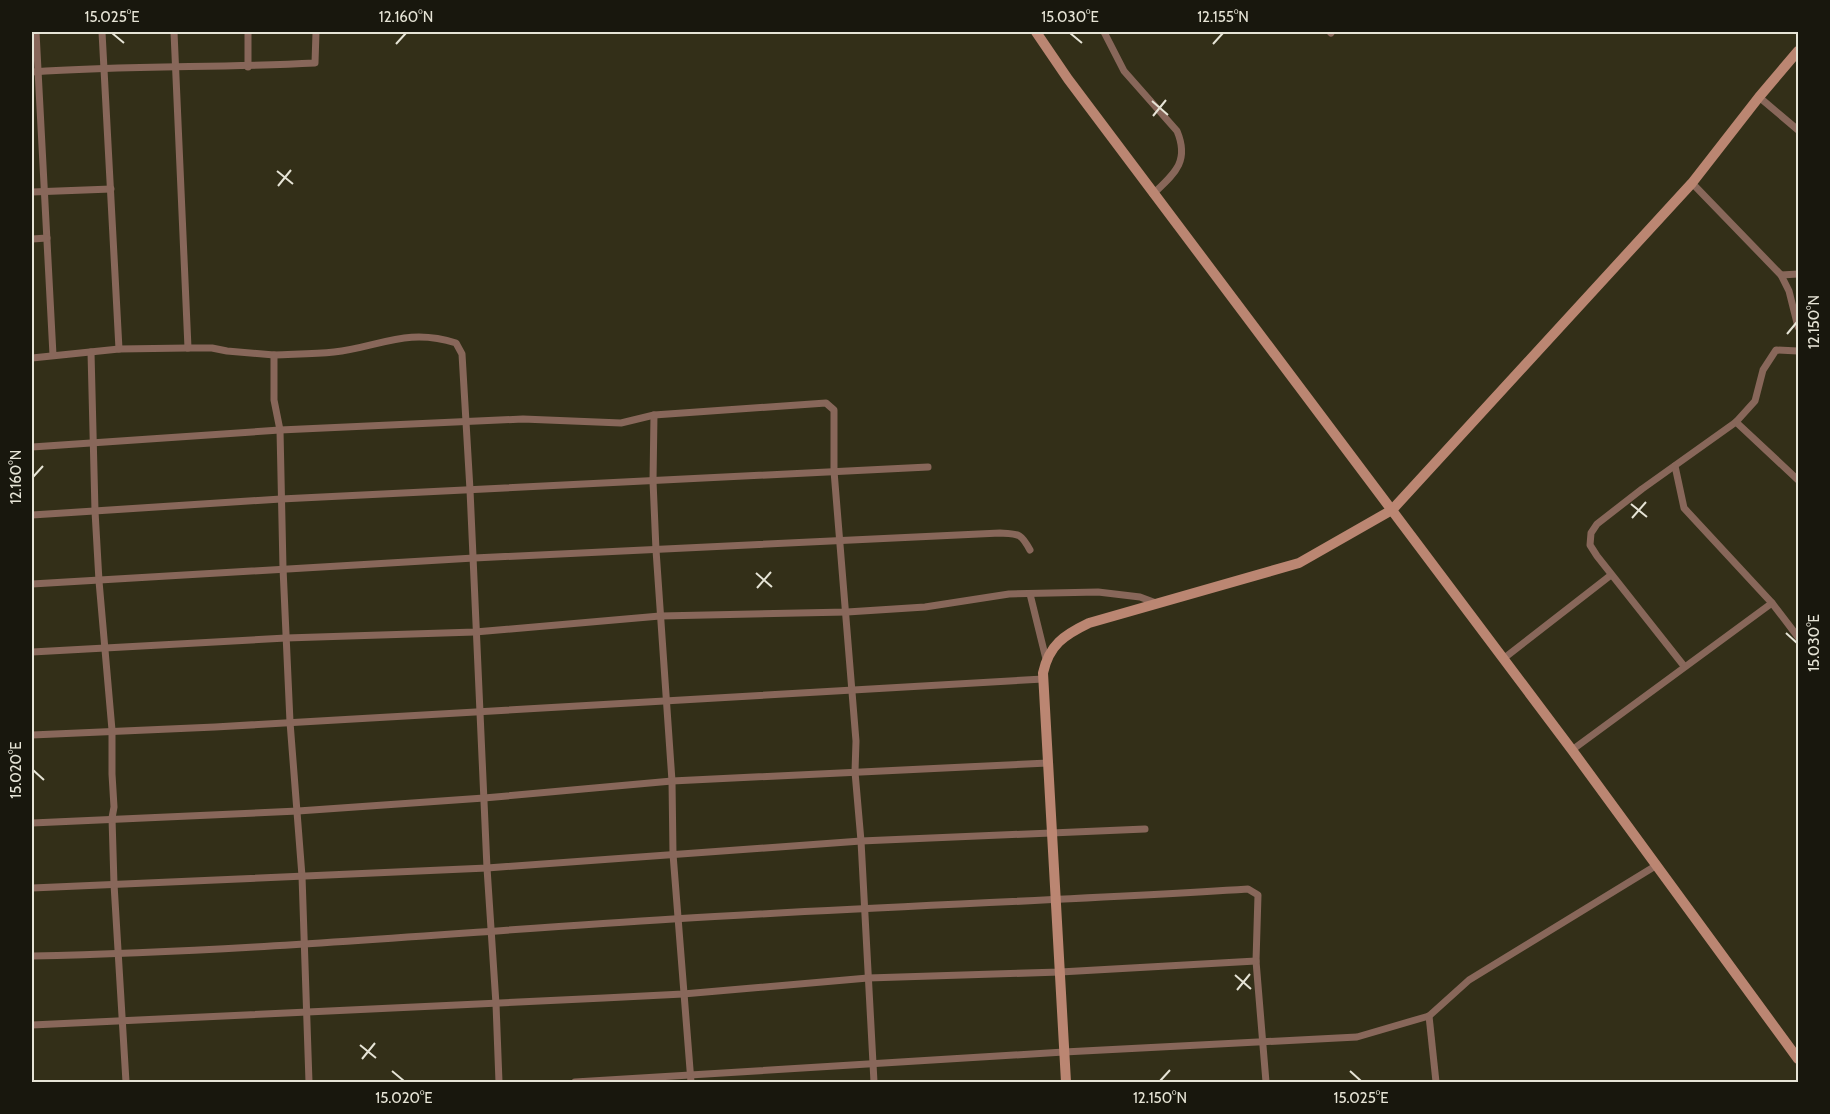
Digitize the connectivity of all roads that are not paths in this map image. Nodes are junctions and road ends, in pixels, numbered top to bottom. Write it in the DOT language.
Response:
graph roads {
  1 [pos="36,32"];
  2 [pos="102,32"];
  3 [pos="174,32"];
  4 [pos="248,32"];
  5 [pos="316,32"];
  6 [pos="1036,32"];
  7 [pos="1104,32"];
  8 [pos="1798,51"];
  9 [pos="176,67"];
  10 [pos="248,67"];
  11 [pos="104,68"];
  12 [pos="35,72"];
  13 [pos="1759,97"];
  14 [pos="1798,130"];
  15 [pos="1692,183"];
  16 [pos="111,189"];
  17 [pos="45,191"];
  18 [pos="32,192"];
  19 [pos="1154,194"];
  20 [pos="47,238"];
  21 [pos="32,239"];
  22 [pos="1798,274"];
  23 [pos="1781,275"];
  24 [pos="1798,327"];
  25 [pos="188,348"];
  26 [pos="119,349"];
  27 [pos="1798,351"];
  28 [pos="91,352"];
  29 [pos="53,355"];
  30 [pos="274,355"];
  31 [pos="32,358"];
  32 [pos="654,415"];
  33 [pos="466,421"];
  34 [pos="1736,422"];
  35 [pos="280,430"];
  36 [pos="92,443"];
  37 [pos="32,447"];
  38 [pos="1675,466"];
  39 [pos="928,467"];
  40 [pos="834,471"];
  41 [pos="1798,480"];
  42 [pos="653,481"];
  43 [pos="470,490"];
  44 [pos="281,499"];
  45 [pos="1392,510"];
  46 [pos="95,511"];
  47 [pos="32,515"];
  48 [pos="839,539"];
  49 [pos="656,550"];
  50 [pos="1030,550"];
  51 [pos="474,558"];
  52 [pos="283,568"];
  53 [pos="1611,575"];
  54 [pos="99,581"];
  55 [pos="32,584"];
  56 [pos="1030,594"];
  57 [pos="1772,603"];
  58 [pos="1156,604"];
  59 [pos="847,612"];
  60 [pos="660,616"];
  61 [pos="475,632"];
  62 [pos="1798,637"];
  63 [pos="286,638"];
  64 [pos="106,648"];
  65 [pos="32,652"];
  66 [pos="1503,658"];
  67 [pos="1046,659"];
  68 [pos="1684,666"];
  69 [pos="1043,679"];
  70 [pos="853,691"];
  71 [pos="668,702"];
  72 [pos="481,712"];
  73 [pos="290,722"];
  74 [pos="112,730"];
  75 [pos="32,735"];
  76 [pos="1572,750"];
  77 [pos="1048,763"];
  78 [pos="855,772"];
  79 [pos="672,782"];
  80 [pos="484,798"];
  81 [pos="298,811"];
  82 [pos="111,818"];
  83 [pos="32,823"];
  84 [pos="1145,829"];
  85 [pos="1052,832"];
  86 [pos="861,841"];
  87 [pos="672,854"];
  88 [pos="1657,865"];
  89 [pos="487,868"];
  90 [pos="302,876"];
  91 [pos="114,884"];
  92 [pos="32,888"];
  93 [pos="1056,901"];
  94 [pos="864,910"];
  95 [pos="676,919"];
  96 [pos="490,931"];
  97 [pos="303,944"];
  98 [pos="120,954"];
  99 [pos="32,956"];
  100 [pos="1257,961"];
  101 [pos="1059,972"];
  102 [pos="868,978"];
  103 [pos="683,994"];
  104 [pos="496,1004"];
  105 [pos="305,1013"];
  106 [pos="1429,1016"];
  107 [pos="123,1022"];
  108 [pos="32,1025"];
  109 [pos="1262,1042"];
  110 [pos="1064,1052"];
  111 [pos="1798,1059"];
  112 [pos="874,1065"];
  113 [pos="691,1079"];
  114 [pos="126,1083"];
  115 [pos="309,1083"];
  116 [pos="499,1083"];
  117 [pos="575,1083"];
  118 [pos="874,1083"];
  119 [pos="1066,1083"];
  120 [pos="1266,1083"];
  121 [pos="1436,1083"];
  1 -- 12 [label="street"];
  2 -- 11 [label="street"];
  3 -- 9 [label="street"];
  4 -- 10 [label="street"];
  5 -- 10 [label="street"];
  6 -- 19 [label="street"];
  7 -- 19 [label="street"];
  8 -- 13 [label="street"];
  9 -- 10 [label="street"];
  9 -- 11 [label="street"];
  9 -- 25 [label="street"];
  11 -- 12 [label="street"];
  11 -- 16 [label="street"];
  12 -- 17 [label="street"];
  13 -- 14 [label="street"];
  13 -- 15 [label="street"];
  15 -- 23 [label="street"];
  15 -- 45 [label="street"];
  16 -- 17 [label="street"];
  16 -- 26 [label="street"];
  17 -- 18 [label="street"];
  17 -- 20 [label="street"];
  19 -- 45 [label="street"];
  20 -- 21 [label="street"];
  20 -- 29 [label="street"];
  22 -- 23 [label="street"];
  23 -- 24 [label="street"];
  25 -- 26 [label="street"];
  25 -- 30 [label="street"];
  26 -- 28 [label="street"];
  27 -- 34 [label="street"];
  28 -- 29 [label="street"];
  28 -- 36 [label="street"];
  29 -- 31 [label="street"];
  30 -- 33 [label="street"];
  30 -- 35 [label="street"];
  32 -- 33 [label="street"];
  32 -- 40 [label="street"];
  32 -- 42 [label="street"];
  33 -- 35 [label="street"];
  33 -- 43 [label="street"];
  34 -- 38 [label="street"];
  34 -- 41 [label="street"];
  35 -- 36 [label="street"];
  35 -- 44 [label="street"];
  36 -- 37 [label="street"];
  36 -- 46 [label="street"];
  38 -- 53 [label="street"];
  38 -- 57 [label="street"];
  39 -- 40 [label="street"];
  40 -- 42 [label="street"];
  40 -- 48 [label="street"];
  42 -- 43 [label="street"];
  42 -- 49 [label="street"];
  43 -- 44 [label="street"];
  43 -- 51 [label="street"];
  44 -- 46 [label="street"];
  44 -- 52 [label="street"];
  45 -- 58 [label="street"];
  45 -- 66 [label="street"];
  46 -- 47 [label="street"];
  46 -- 54 [label="street"];
  48 -- 49 [label="street"];
  48 -- 50 [label="street"];
  48 -- 59 [label="street"];
  49 -- 51 [label="street"];
  49 -- 60 [label="street"];
  51 -- 52 [label="street"];
  51 -- 61 [label="street"];
  52 -- 54 [label="street"];
  52 -- 63 [label="street"];
  53 -- 66 [label="street"];
  53 -- 68 [label="street"];
  54 -- 55 [label="street"];
  54 -- 64 [label="street"];
  56 -- 58 [label="street"];
  56 -- 59 [label="street"];
  56 -- 67 [label="street"];
  57 -- 62 [label="street"];
  57 -- 68 [label="street"];
  58 -- 67 [label="street"];
  59 -- 60 [label="street"];
  59 -- 70 [label="street"];
  60 -- 61 [label="street"];
  60 -- 71 [label="street"];
  61 -- 63 [label="street"];
  61 -- 72 [label="street"];
  63 -- 64 [label="street"];
  63 -- 73 [label="street"];
  64 -- 65 [label="street"];
  64 -- 74 [label="street"];
  66 -- 76 [label="street"];
  67 -- 69 [label="street"];
  68 -- 76 [label="street"];
  69 -- 70 [label="street"];
  69 -- 77 [label="street"];
  70 -- 71 [label="street"];
  70 -- 78 [label="street"];
  71 -- 72 [label="street"];
  71 -- 79 [label="street"];
  72 -- 73 [label="street"];
  72 -- 80 [label="street"];
  73 -- 74 [label="street"];
  73 -- 81 [label="street"];
  74 -- 75 [label="street"];
  74 -- 82 [label="street"];
  76 -- 88 [label="street"];
  77 -- 78 [label="street"];
  77 -- 85 [label="street"];
  78 -- 79 [label="street"];
  78 -- 86 [label="street"];
  79 -- 80 [label="street"];
  79 -- 87 [label="street"];
  80 -- 81 [label="street"];
  80 -- 89 [label="street"];
  81 -- 82 [label="street"];
  81 -- 90 [label="street"];
  82 -- 83 [label="street"];
  82 -- 91 [label="street"];
  84 -- 85 [label="street"];
  85 -- 86 [label="street"];
  85 -- 93 [label="street"];
  86 -- 87 [label="street"];
  86 -- 94 [label="street"];
  87 -- 89 [label="street"];
  87 -- 95 [label="street"];
  88 -- 106 [label="street"];
  88 -- 111 [label="street"];
  89 -- 90 [label="street"];
  89 -- 96 [label="street"];
  90 -- 91 [label="street"];
  90 -- 97 [label="street"];
  91 -- 92 [label="street"];
  91 -- 98 [label="street"];
  93 -- 94 [label="street"];
  93 -- 100 [label="street"];
  93 -- 101 [label="street"];
  94 -- 95 [label="street"];
  94 -- 102 [label="street"];
  95 -- 96 [label="street"];
  95 -- 103 [label="street"];
  96 -- 97 [label="street"];
  96 -- 104 [label="street"];
  97 -- 98 [label="street"];
  97 -- 105 [label="street"];
  98 -- 99 [label="street"];
  98 -- 107 [label="street"];
  100 -- 101 [label="street"];
  100 -- 109 [label="street"];
  101 -- 102 [label="street"];
  101 -- 110 [label="street"];
  102 -- 103 [label="street"];
  102 -- 112 [label="street"];
  103 -- 104 [label="street"];
  103 -- 113 [label="street"];
  104 -- 105 [label="street"];
  104 -- 116 [label="street"];
  105 -- 107 [label="street"];
  105 -- 115 [label="street"];
  106 -- 109 [label="street"];
  106 -- 121 [label="street"];
  107 -- 108 [label="street"];
  107 -- 114 [label="street"];
  109 -- 110 [label="street"];
  109 -- 120 [label="street"];
  110 -- 112 [label="street"];
  110 -- 119 [label="street"];
  112 -- 113 [label="street"];
  112 -- 118 [label="street"];
  113 -- 117 [label="street"];
}
